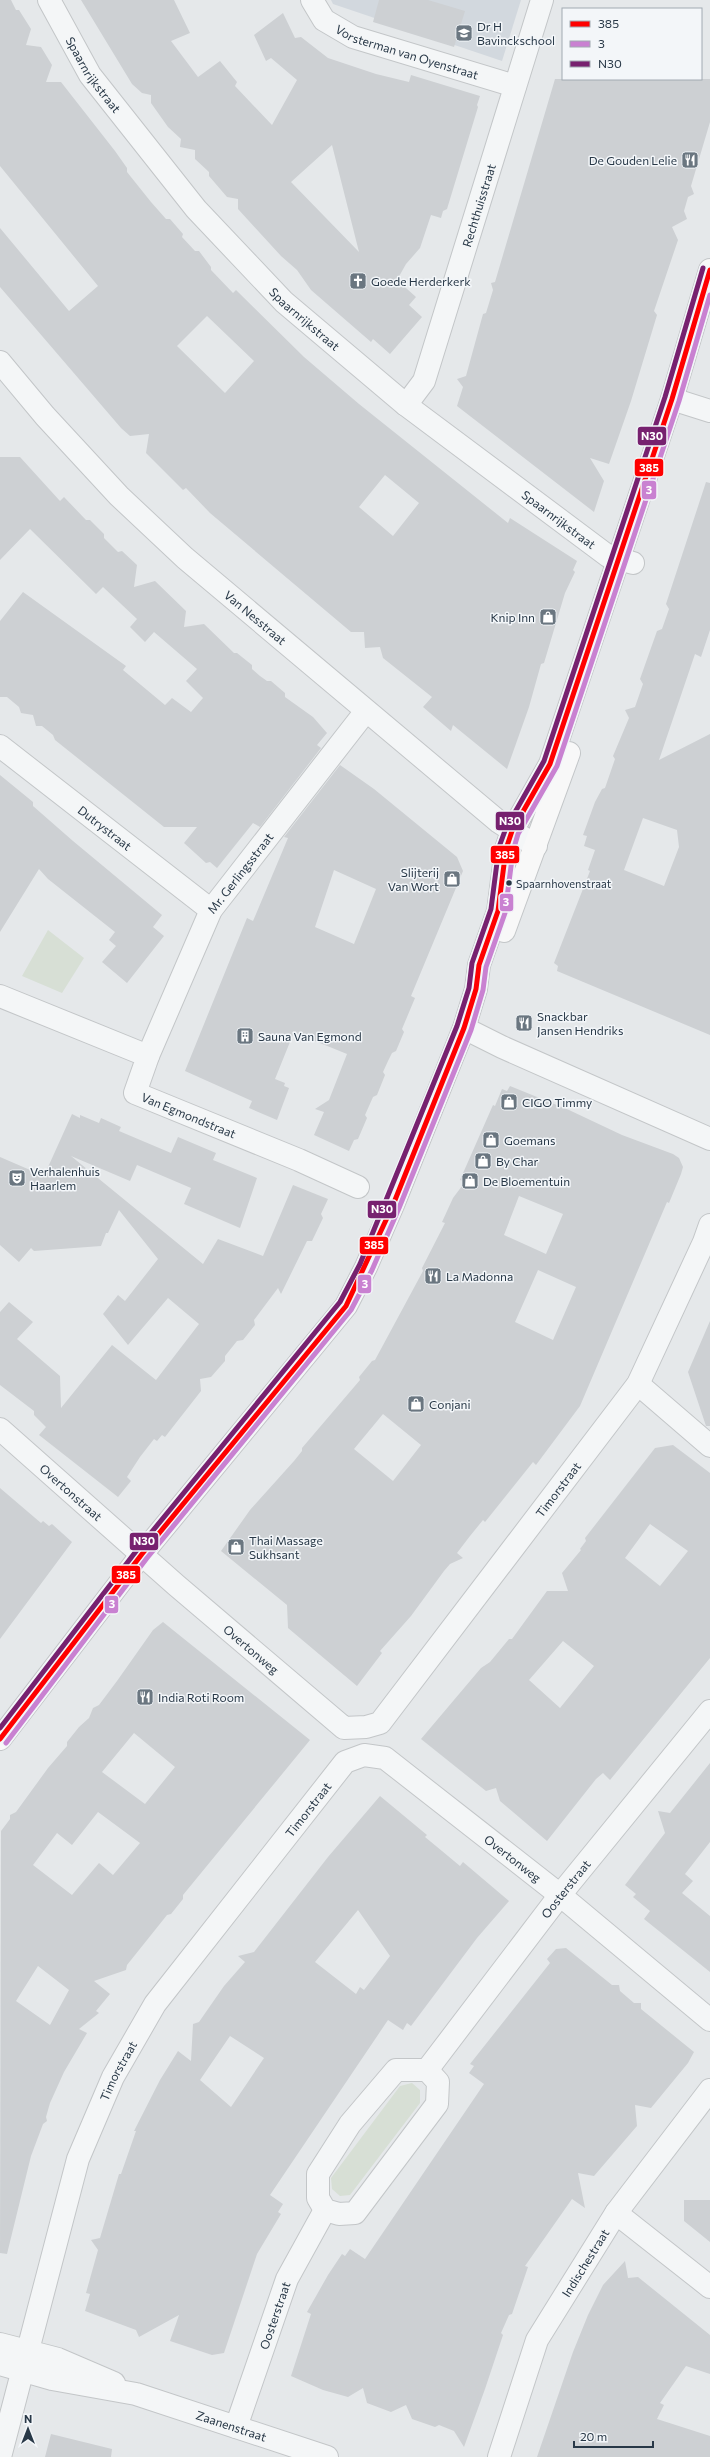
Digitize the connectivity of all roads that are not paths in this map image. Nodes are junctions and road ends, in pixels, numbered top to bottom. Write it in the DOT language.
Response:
graph roads {
  1 [pos="48,0"];
  2 [pos="312,0"];
  3 [pos="542,0"];
  4 [pos="515,86"];
  5 [pos="710,270"];
  6 [pos="710,319"];
  7 [pos="0,362"];
  8 [pos="679,401"];
  9 [pos="406,405"];
  10 [pos="710,411"];
  11 [pos="627,561"];
  12 [pos="366,711"];
  13 [pos="0,746"];
  14 [pos="512,831"];
  15 [pos="536,846"];
  16 [pos="211,910"];
  17 [pos="476,989"];
  18 [pos="0,996"];
  19 [pos="464,1028"];
  20 [pos="148,1056"];
  21 [pos="709,1135"];
  22 [pos="358,1187"];
  23 [pos="710,1225"];
  24 [pos="638,1384"];
  25 [pos="0,1429"];
  26 [pos="710,1446"];
  27 [pos="142,1554"];
  28 [pos="710,1711"];
  29 [pos="366,1727"];
  30 [pos="0,1738"];
  31 [pos="364,1755"];
  32 [pos="560,1895"];
  33 [pos="710,2020"];
  34 [pos="427,2070"];
  35 [pos="710,2090"];
  36 [pos="325,2210"];
  37 [pos="616,2213"];
  38 [pos="710,2287"];
  39 [pos="0,2344"];
  40 [pos="24,2361"];
  41 [pos="0,2364"];
  42 [pos="236,2427"];
  43 [pos="0,2457"];
  44 [pos="327,2457"];
  45 [pos="499,2457"];
  1 -- 9 [label="street, Spaarnrijkstraat"];
  2 -- 4 [label="street, Vorsterman van Oyenstraat"];
  3 -- 4 [label="street, Rechthuisstraat"];
  4 -- 9 [label="street, Rechthuisstraat"];
  5 -- 8 [label="main road"];
  6 -- 8 [label="main road"];
  7 -- 12 [label="street, Van Nesstraat"];
  8 -- 10 [label="street"];
  8 -- 11 [label="main road"];
  9 -- 11 [label="street, Spaarnrijkstraat"];
  11 -- 14 [label="main road"];
  11 -- 15 [label="main road"];
  12 -- 14 [label="street, Van Nesstraat"];
  12 -- 16 [label="street, Mr. Gerlingsstraat"];
  13 -- 16 [label="street, Dutrystraat"];
  14 -- 15 [label="street, Van Nesstraat"];
  14 -- 17 [label="main road"];
  15 -- 17 [label="main road"];
  16 -- 20 [label="street, Mr. Gerlingsstraat"];
  17 -- 19 [label="main road"];
  18 -- 20 [label="street"];
  19 -- 21 [label="street"];
  19 -- 27 [label="main road"];
  20 -- 22 [label="street, Van Egmondstraat"];
  23 -- 24 [label="street, Timorstraat"];
  24 -- 26 [label="street"];
  24 -- 29 [label="street, Timorstraat"];
  25 -- 27 [label="street, Overtonstraat"];
  27 -- 29 [label="street, Overtonweg"];
  27 -- 30 [label="main road"];
  28 -- 32 [label="street, Oosterstraat"];
  31 -- 32 [label="street, Overtonweg"];
  31 -- 40 [label="street, Timorstraat"];
  32 -- 33 [label="street, Overtonweg"];
  32 -- 34 [label="street, Oosterstraat"];
  34 -- 36 [label="street"];
  34 -- 36 [label="street"];
  35 -- 37 [label="street, Indischestraat"];
  36 -- 42 [label="street, Oosterstraat"];
  37 -- 38 [label="street"];
  37 -- 45 [label="street, Indischestraat"];
  39 -- 40 [label="street, Zaanenstraat"];
  40 -- 41 [label="street, Zaanenstraat"];
  40 -- 42 [label="street, Zaanenstraat"];
  40 -- 43 [label="street, Timorstraat"];
  42 -- 44 [label="street, Zaanenstraat"];
}
